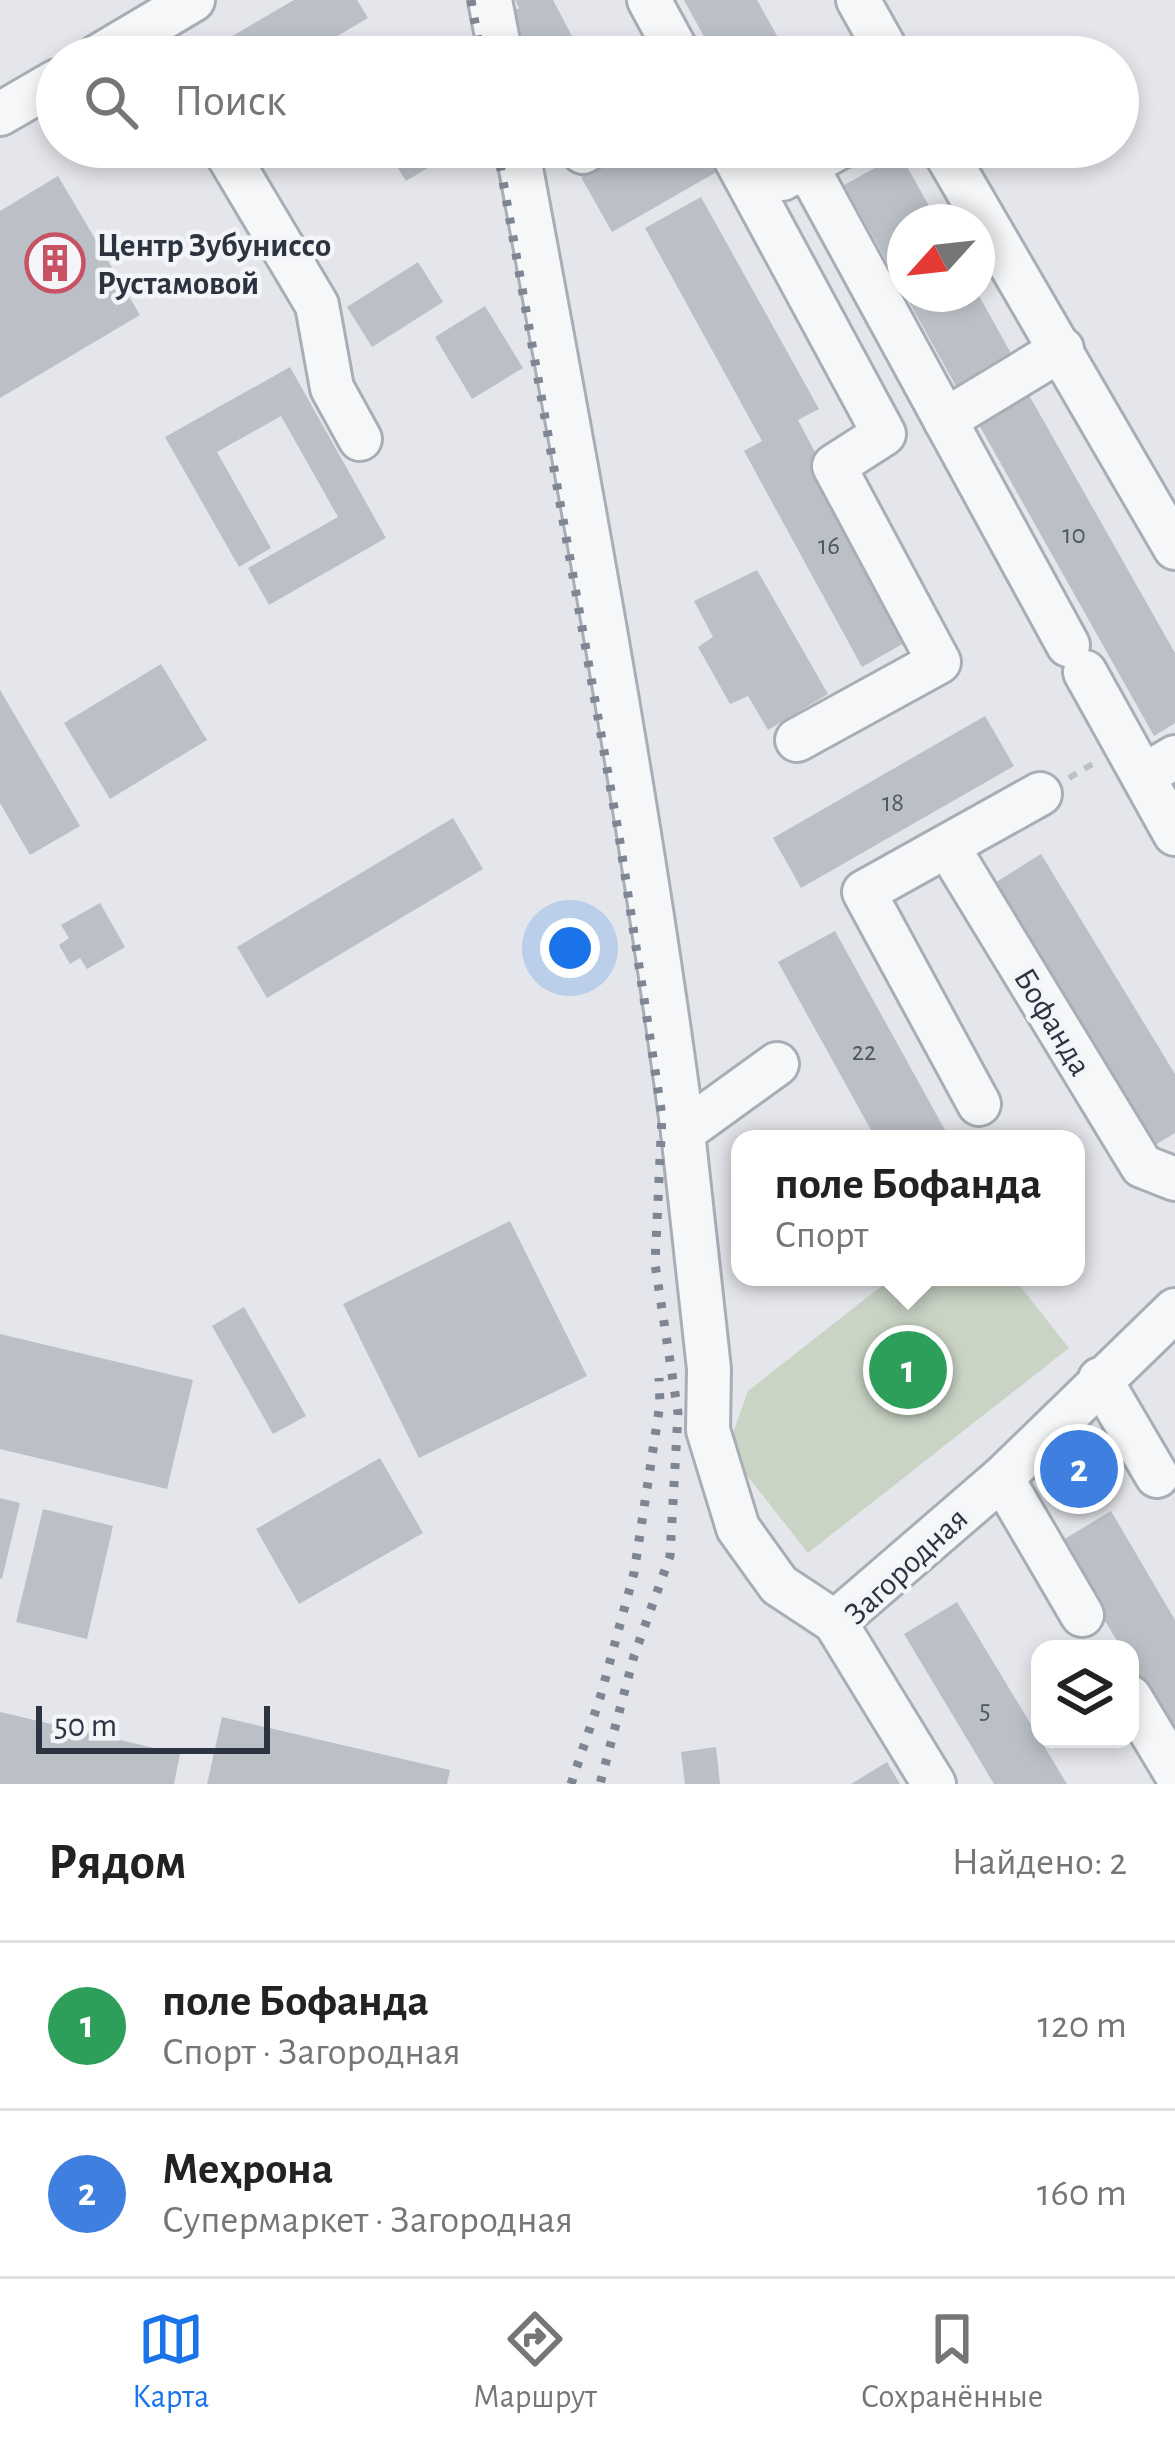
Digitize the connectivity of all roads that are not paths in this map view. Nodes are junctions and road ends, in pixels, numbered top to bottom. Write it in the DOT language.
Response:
graph roads {
  1 [pos="193,0"];
  2 [pos="490,0"];
  3 [pos="650,0"];
  4 [pos="858,0"];
  5 [pos="164,36"];
  6 [pos="497,36"];
  7 [pos="669,36"];
  8 [pos="878,36"];
  9 [pos="36,93"];
  10 [pos="0,114"];
  11 [pos="236,168"];
  12 [pos="521,168"];
  13 [pos="741,168"];
  14 [pos="802,168"];
  15 [pos="829,168"];
  16 [pos="954,168"];
  17 [pos="755,194"];
  18 [pos="1062,349"];
  19 [pos="945,420"];
  20 [pos="360,439"];
  21 [pos="1175,548"];
  22 [pos="797,740"];
  23 [pos="1148,759"];
  24 [pos="1040,794"];
  25 [pos="1175,834"];
  26 [pos="948,847"];
  27 [pos="777,1064"];
  28 [pos="979,1104"];
  29 [pos="683,1132"];
  30 [pos="1175,1178"];
  31 [pos="1175,1310"];
  32 [pos="1100,1379"];
  33 [pos="1002,1478"];
  34 [pos="1167,1493"];
  35 [pos="1082,1616"];
  36 [pos="835,1622"];
  37 [pos="1139,1712"];
  38 [pos="1175,1772"];
  39 [pos="934,1784"];
  1 -- 5 [label="street"];
  2 -- 6 [label="street"];
  3 -- 7 [label="street"];
  4 -- 8 [label="street"];
  9 -- 10 [label="street"];
  11 -- 20 [label="street"];
  12 -- 29 [label="street"];
  13 -- 17 [label="street"];
  14 -- 17 [label="street"];
  15 -- 19 [label="street"];
  16 -- 18 [label="street"];
  17 -- 22 [label="street"];
  18 -- 19 [label="street"];
  18 -- 21 [label="street"];
  19 -- 23 [label="street"];
  23 -- 25 [label="street"];
  24 -- 26 [label="street"];
  26 -- 28 [label="street"];
  26 -- 30 [label="street, Бофанда"];
  27 -- 29 [label="street"];
  29 -- 36 [label="street"];
  31 -- 32 [label="street, Загородная"];
  32 -- 33 [label="street, Загородная"];
  32 -- 34 [label="street"];
  33 -- 35 [label="street, Загородная"];
  33 -- 36 [label="street, Загородная"];
  36 -- 39 [label="street, Загородная"];
  37 -- 38 [label="street"];
}
